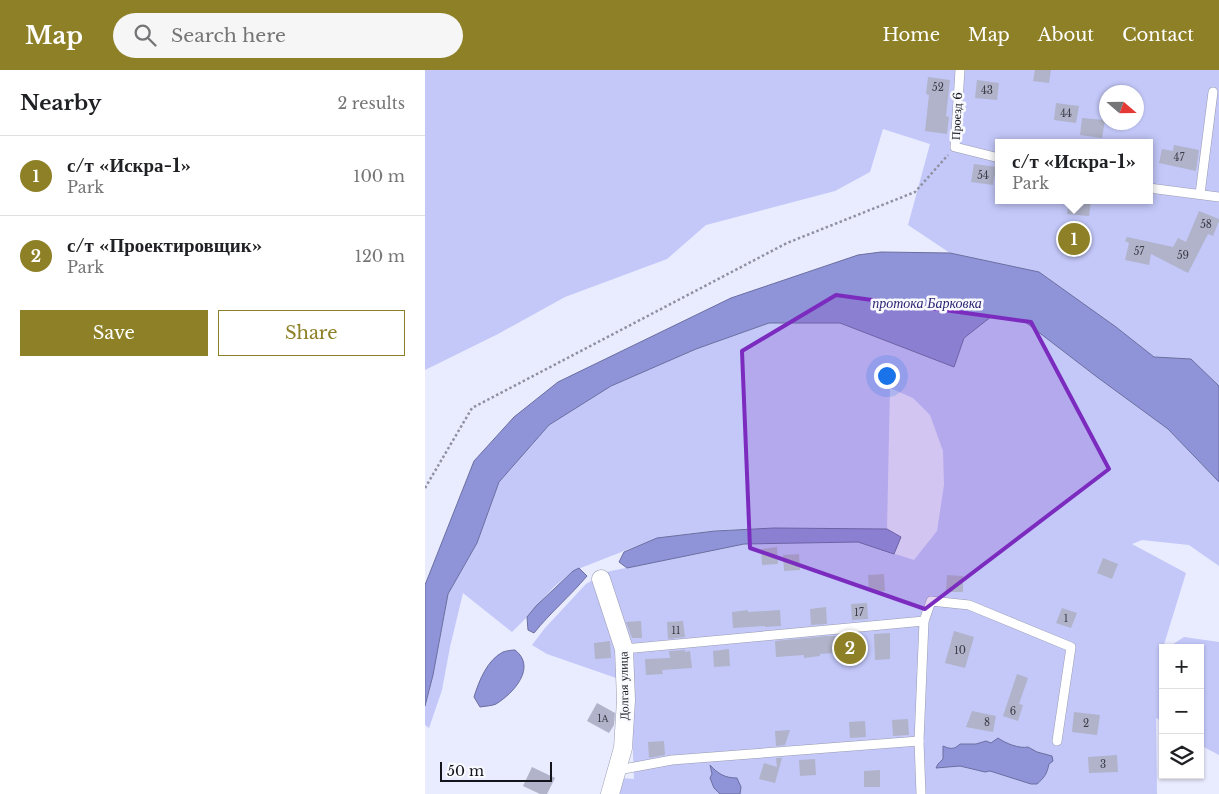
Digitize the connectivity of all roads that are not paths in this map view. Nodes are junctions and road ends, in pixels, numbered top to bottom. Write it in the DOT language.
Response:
graph roads {
  1 [pos="960,70"];
  2 [pos="1213,92"];
  3 [pos="995,157"];
  4 [pos="1153,188"];
  5 [pos="1199,194"];
  6 [pos="1219,197"];
  7 [pos="601,579"];
  8 [pos="924,621"];
  9 [pos="624,649"];
  10 [pos="919,741"];
  11 [pos="1057,741"];
  12 [pos="617,770"];
  13 [pos="610,794"];
  14 [pos="921,794"];
  1 -- 3 [label="lane, Проезд 6"];
  2 -- 5 [label="lane"];
  4 -- 5 [label="lane"];
  5 -- 6 [label="lane"];
  7 -- 9 [label="street, Долгая улица"];
  8 -- 9 [label="lane"];
  8 -- 10 [label="lane"];
  8 -- 11 [label="lane"];
  9 -- 12 [label="street, Долгая улица"];
  10 -- 12 [label="lane"];
  10 -- 14 [label="lane"];
  12 -- 13 [label="street, Долгая улица"];
}
